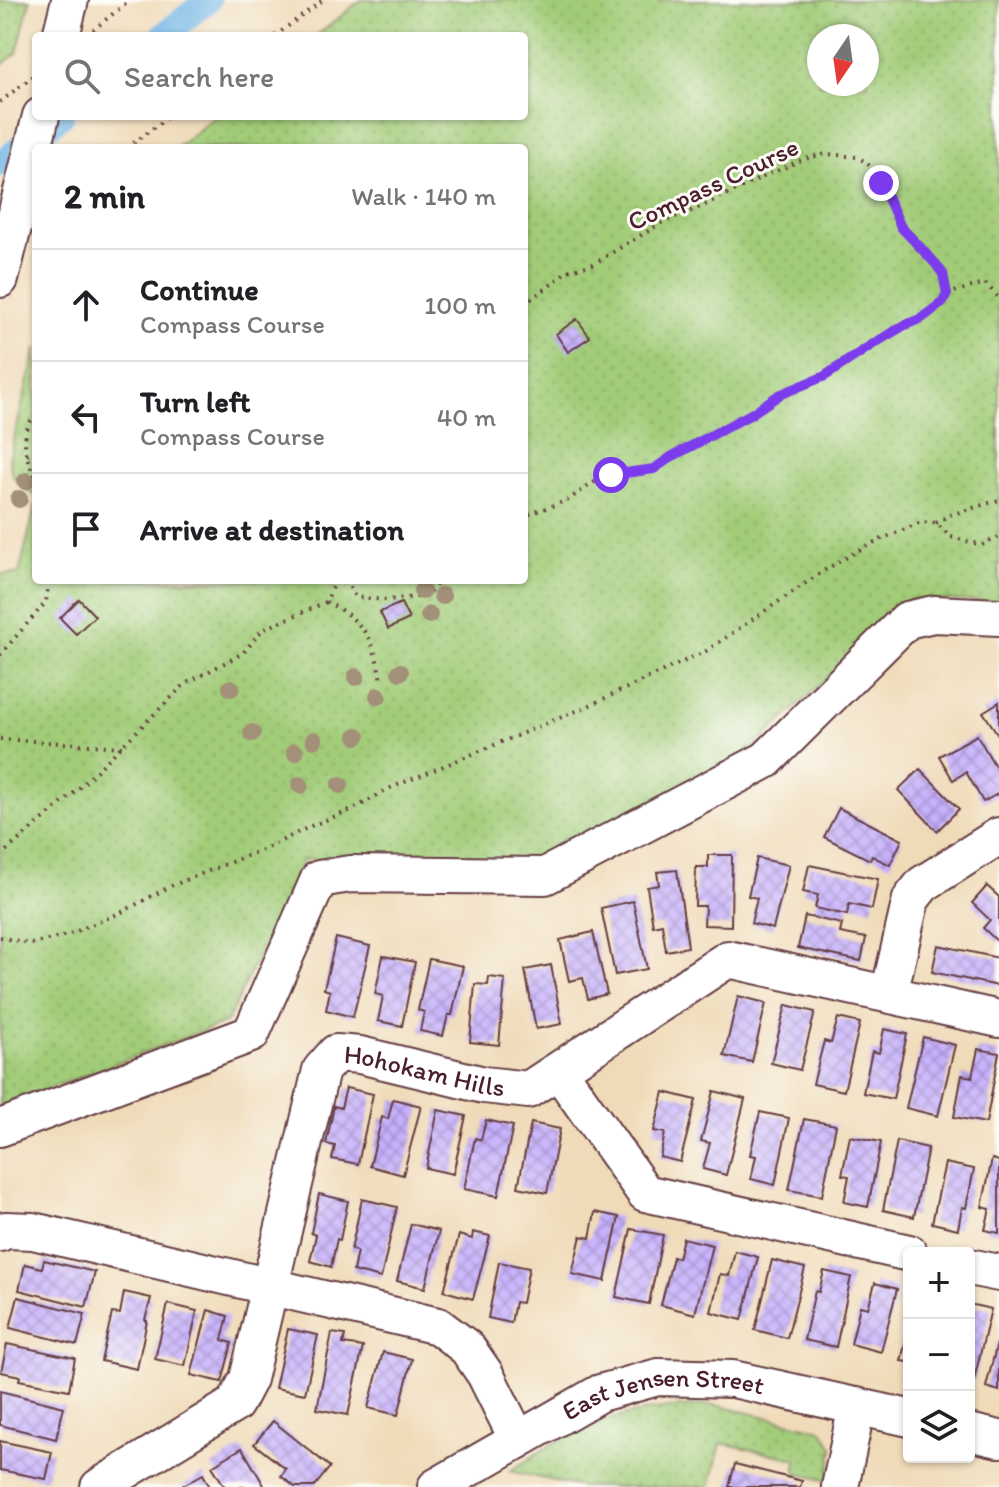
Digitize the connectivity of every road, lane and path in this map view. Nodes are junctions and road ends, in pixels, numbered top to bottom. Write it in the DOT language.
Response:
graph roads {
  1 [pos="70,0"];
  2 [pos="130,0"];
  3 [pos="323,0"];
  4 [pos="62,32"];
  5 [pos="90,32"];
  6 [pos="280,32"];
  7 [pos="32,77"];
  8 [pos="0,102"];
  9 [pos="40,120"];
  10 [pos="164,120"];
  11 [pos="34,144"];
  12 [pos="132,144"];
  13 [pos="32,152"];
  14 [pos="0,279"];
  15 [pos="947,294"];
  16 [pos="999,298"];
  17 [pos="528,301"];
  18 [pos="32,420"];
  19 [pos="32,452"];
  20 [pos="27,455"];
  21 [pos="32,469"];
  22 [pos="999,500"];
  23 [pos="528,515"];
  24 [pos="936,523"];
  25 [pos="999,537"];
  26 [pos="48,584"];
  27 [pos="334,584"];
  28 [pos="348,584"];
  29 [pos="437,584"];
  30 [pos="326,602"];
  31 [pos="999,617"];
  32 [pos="0,655"];
  33 [pos="381,683"];
  34 [pos="0,739"];
  35 [pos="122,747"];
  36 [pos="999,836"];
  37 [pos="0,856"];
  38 [pos="0,937"];
  39 [pos="889,994"];
  40 [pos="999,1019"];
  41 [pos="559,1071"];
  42 [pos="0,1128"];
  43 [pos="0,1233"];
  44 [pos="903,1252"];
  45 [pos="975,1268"];
  46 [pos="999,1273"];
  47 [pos="270,1285"];
  48 [pos="857,1406"];
  49 [pos="903,1417"];
  50 [pos="975,1433"];
  51 [pos="999,1439"];
  52 [pos="518,1440"];
  53 [pos="99,1487"];
  54 [pos="436,1487"];
  55 [pos="840,1487"];
  1 -- 4 [label="street"];
  2 -- 5 [label="path"];
  3 -- 6 [label="path"];
  7 -- 8 [label="path"];
  9 -- 11 [label="street"];
  10 -- 12 [label="path"];
  13 -- 14 [label="street"];
  15 -- 16 [label="path"];
  15 -- 17 [label="path, Compass Course"];
  15 -- 23 [label="path"];
  18 -- 20 [label="path"];
  19 -- 20 [label="path"];
  20 -- 21 [label="path"];
  22 -- 24 [label="path"];
  24 -- 25 [label="path"];
  24 -- 38 [label="path"];
  26 -- 32 [label="path"];
  27 -- 30 [label="path"];
  28 -- 29 [label="path"];
  30 -- 33 [label="path"];
  30 -- 35 [label="path"];
  31 -- 42 [label="street"];
  34 -- 35 [label="path"];
  35 -- 37 [label="path"];
  36 -- 39 [label="street"];
  39 -- 40 [label="street, Hohokam Hills"];
  39 -- 41 [label="street, Hohokam Hills"];
  41 -- 44 [label="street"];
  41 -- 47 [label="street, Hohokam Hills"];
  43 -- 47 [label="street"];
  45 -- 46 [label="street"];
  47 -- 52 [label="street"];
  47 -- 53 [label="street, Hohokam Hills"];
  48 -- 49 [label="street, East Jensen Street"];
  48 -- 52 [label="street, East Jensen Street"];
  48 -- 55 [label="street"];
  50 -- 51 [label="street"];
  52 -- 54 [label="street, East Jensen Street"];
}
